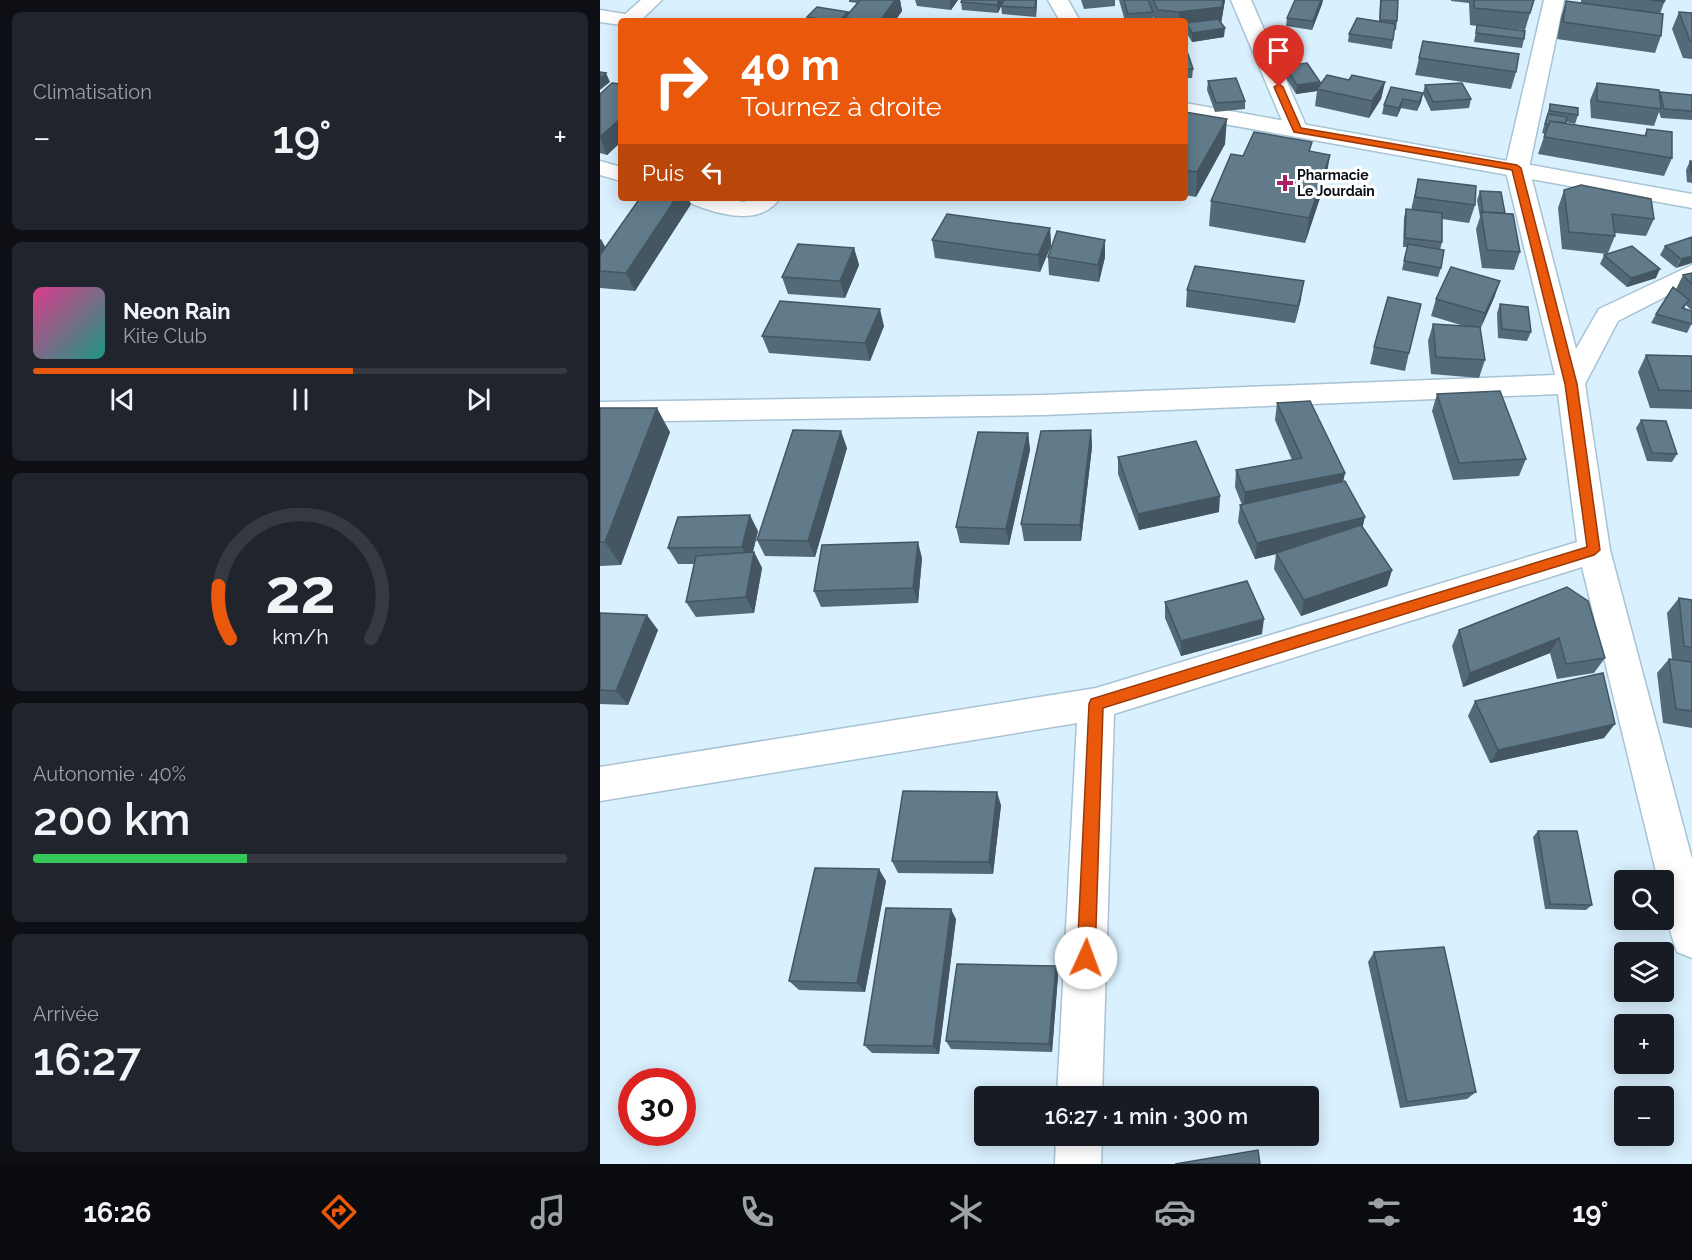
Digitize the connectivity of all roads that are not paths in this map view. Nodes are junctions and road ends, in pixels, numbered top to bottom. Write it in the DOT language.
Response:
graph roads {
  1 [pos="652,0"];
  2 [pos="1058,0"];
  3 [pos="1241,0"];
  4 [pos="1554,0"];
  5 [pos="600,16"];
  6 [pos="636,18"];
  7 [pos="1068,18"];
  8 [pos="618,19"];
  9 [pos="1188,111"];
  10 [pos="1297,130"];
  11 [pos="600,168"];
  12 [pos="1517,168"];
  13 [pos="618,173"];
  14 [pos="707,201"];
  15 [pos="764,201"];
  16 [pos="1692,201"];
  17 [pos="1692,273"];
  18 [pos="1571,384"];
  19 [pos="600,412"];
  20 [pos="1594,550"];
  21 [pos="1096,704"];
  22 [pos="600,784"];
  23 [pos="1692,937"];
  24 [pos="1080,1086"];
  25 [pos="1079,1146"];
  26 [pos="1078,1164"];
  1 -- 6 [label="street"];
  2 -- 7 [label="street"];
  3 -- 10 [label="street"];
  4 -- 12 [label="street"];
  5 -- 8 [label="street"];
  9 -- 10 [label="street"];
  10 -- 12 [label="street"];
  11 -- 13 [label="street"];
  12 -- 16 [label="street"];
  12 -- 18 [label="street"];
  14 -- 15 [label="street"];
  17 -- 18 [label="street"];
  18 -- 19 [label="street"];
  18 -- 20 [label="street"];
  20 -- 21 [label="street"];
  20 -- 23 [label="street"];
  21 -- 22 [label="street"];
  21 -- 24 [label="street"];
  25 -- 26 [label="street"];
}
